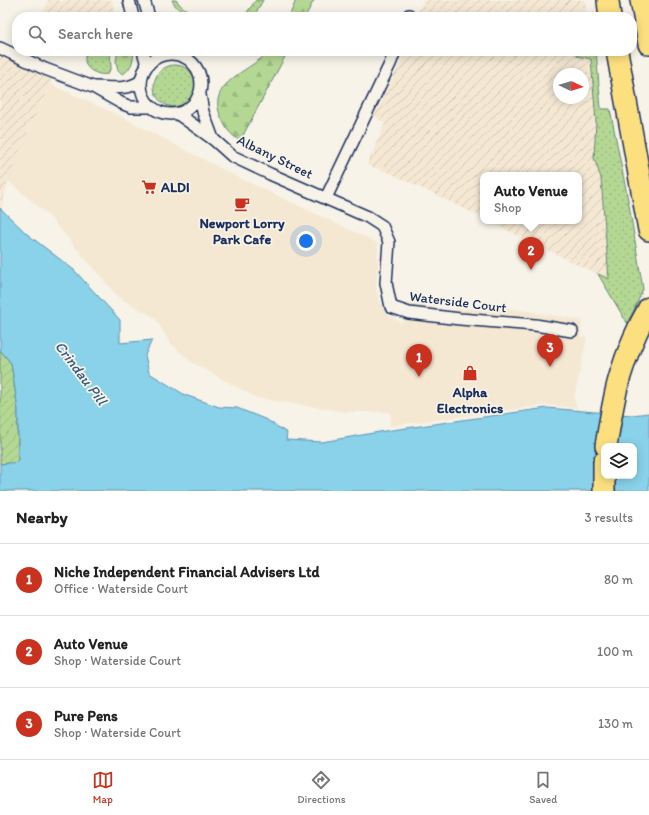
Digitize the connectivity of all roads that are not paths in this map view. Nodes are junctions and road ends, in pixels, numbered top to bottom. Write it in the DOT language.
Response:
graph roads {
  1 [pos="128,0"];
  2 [pos="144,0"];
  3 [pos="641,0"];
  4 [pos="132,12"];
  5 [pos="148,12"];
  6 [pos="649,44"];
  7 [pos="0,48"];
  8 [pos="12,54"];
  9 [pos="17,56"];
  10 [pos="144,56"];
  11 [pos="160,56"];
  12 [pos="182,56"];
  13 [pos="392,56"];
  14 [pos="617,56"];
  15 [pos="147,65"];
  16 [pos="141,81"];
  17 [pos="93,86"];
  18 [pos="200,96"];
  19 [pos="151,107"];
  20 [pos="178,114"];
  21 [pos="213,139"];
  22 [pos="326,198"];
  23 [pos="649,230"];
  24 [pos="649,308"];
  25 [pos="572,330"];
  26 [pos="606,443"];
  27 [pos="604,479"];
  28 [pos="604,491"];
  1 -- 4 [label="street"];
  2 -- 5 [label="street"];
  3 -- 6 [label="highway"];
  7 -- 8 [label="street"];
  9 -- 17 [label="street"];
  10 -- 15 [label="street"];
  11 -- 15 [label="street"];
  12 -- 18 [label="street"];
  13 -- 22 [label="street"];
  14 -- 23 [label="highway"];
  15 -- 16 [label="street"];
  16 -- 17 [label="street"];
  16 -- 19 [label="street"];
  17 -- 19 [label="street"];
  18 -- 20 [label="street"];
  18 -- 21 [label="street, Albany Street"];
  19 -- 20 [label="street"];
  20 -- 21 [label="street, Albany Street"];
  21 -- 22 [label="street, Albany Street"];
  22 -- 25 [label="street, Waterside Court"];
  24 -- 26 [label="highway"];
  27 -- 28 [label="highway"];
}
